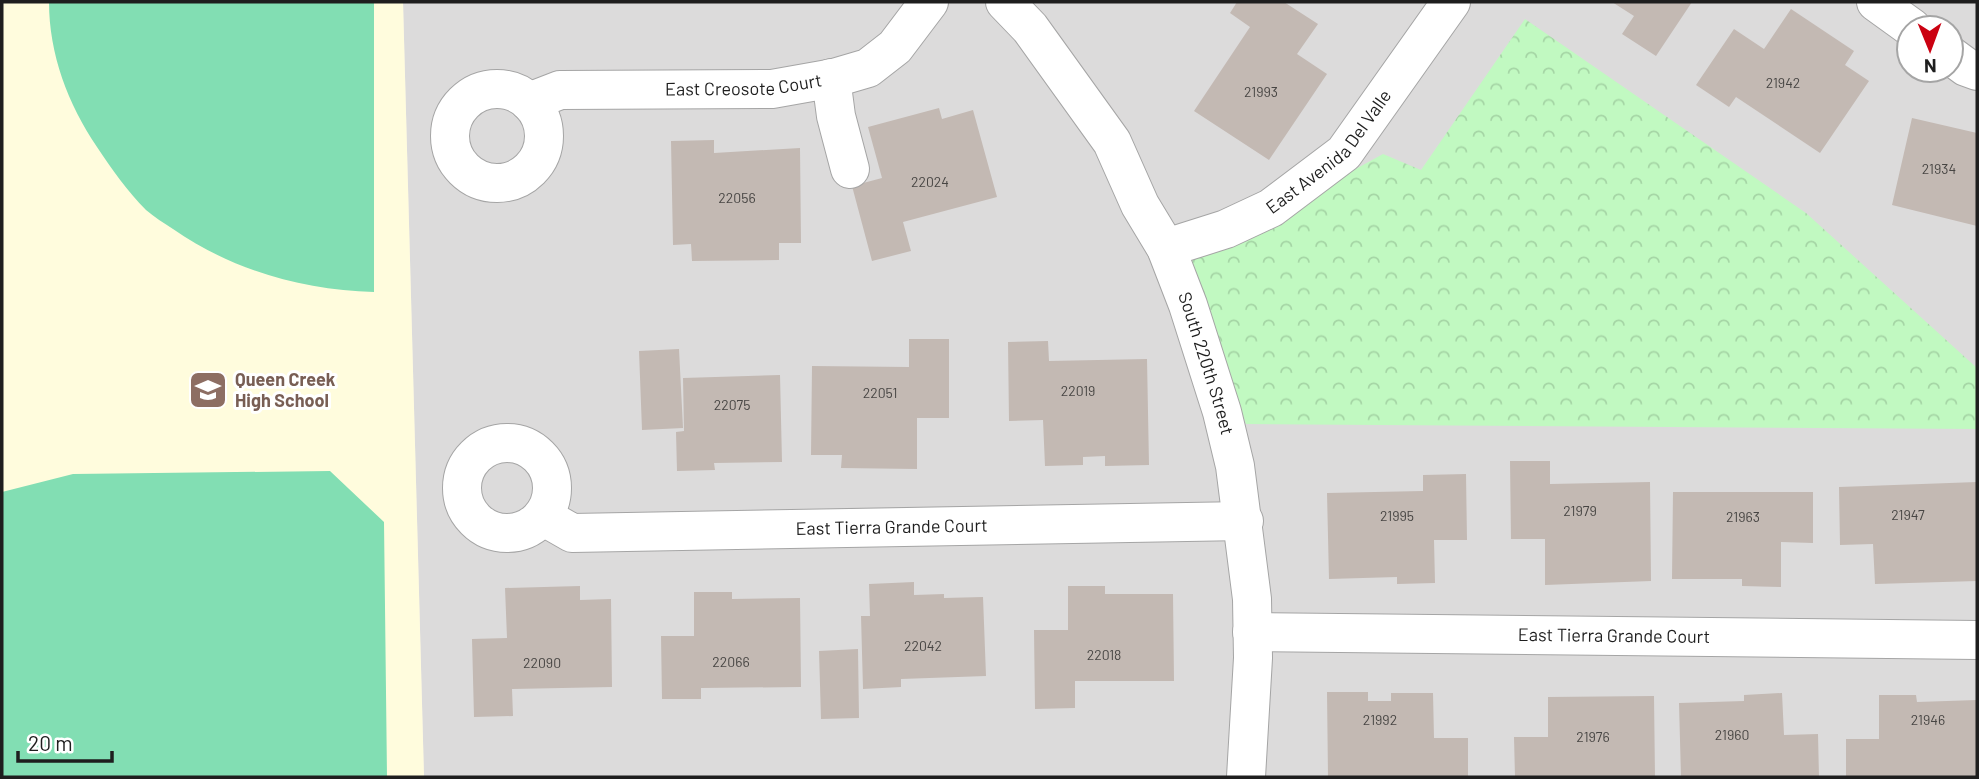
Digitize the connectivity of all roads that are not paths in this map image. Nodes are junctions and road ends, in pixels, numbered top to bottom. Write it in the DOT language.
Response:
graph roads {
  1 [pos="929,2"];
  2 [pos="1005,2"];
  3 [pos="1451,2"];
  4 [pos="1876,2"];
  5 [pos="1895,16"];
  6 [pos="831,78"];
  7 [pos="529,102"];
  8 [pos="850,169"];
  9 [pos="1166,248"];
  10 [pos="544,517"];
  11 [pos="1244,521"];
  12 [pos="1252,632"];
  13 [pos="1977,640"];
  14 [pos="1246,777"];
  1 -- 6 [label="street, East Creosote Court"];
  2 -- 9 [label="street, South 220th Street"];
  3 -- 9 [label="street, East Avenida Del Valle"];
  4 -- 5 [label="street"];
  6 -- 7 [label="street, East Creosote Court"];
  6 -- 8 [label="street"];
  9 -- 11 [label="street, South 220th Street"];
  10 -- 11 [label="street, East Tierra Grande Court"];
  11 -- 12 [label="street, South 220th Street"];
  12 -- 13 [label="street, East Tierra Grande Court"];
  12 -- 14 [label="street, South 220th Street"];
}
